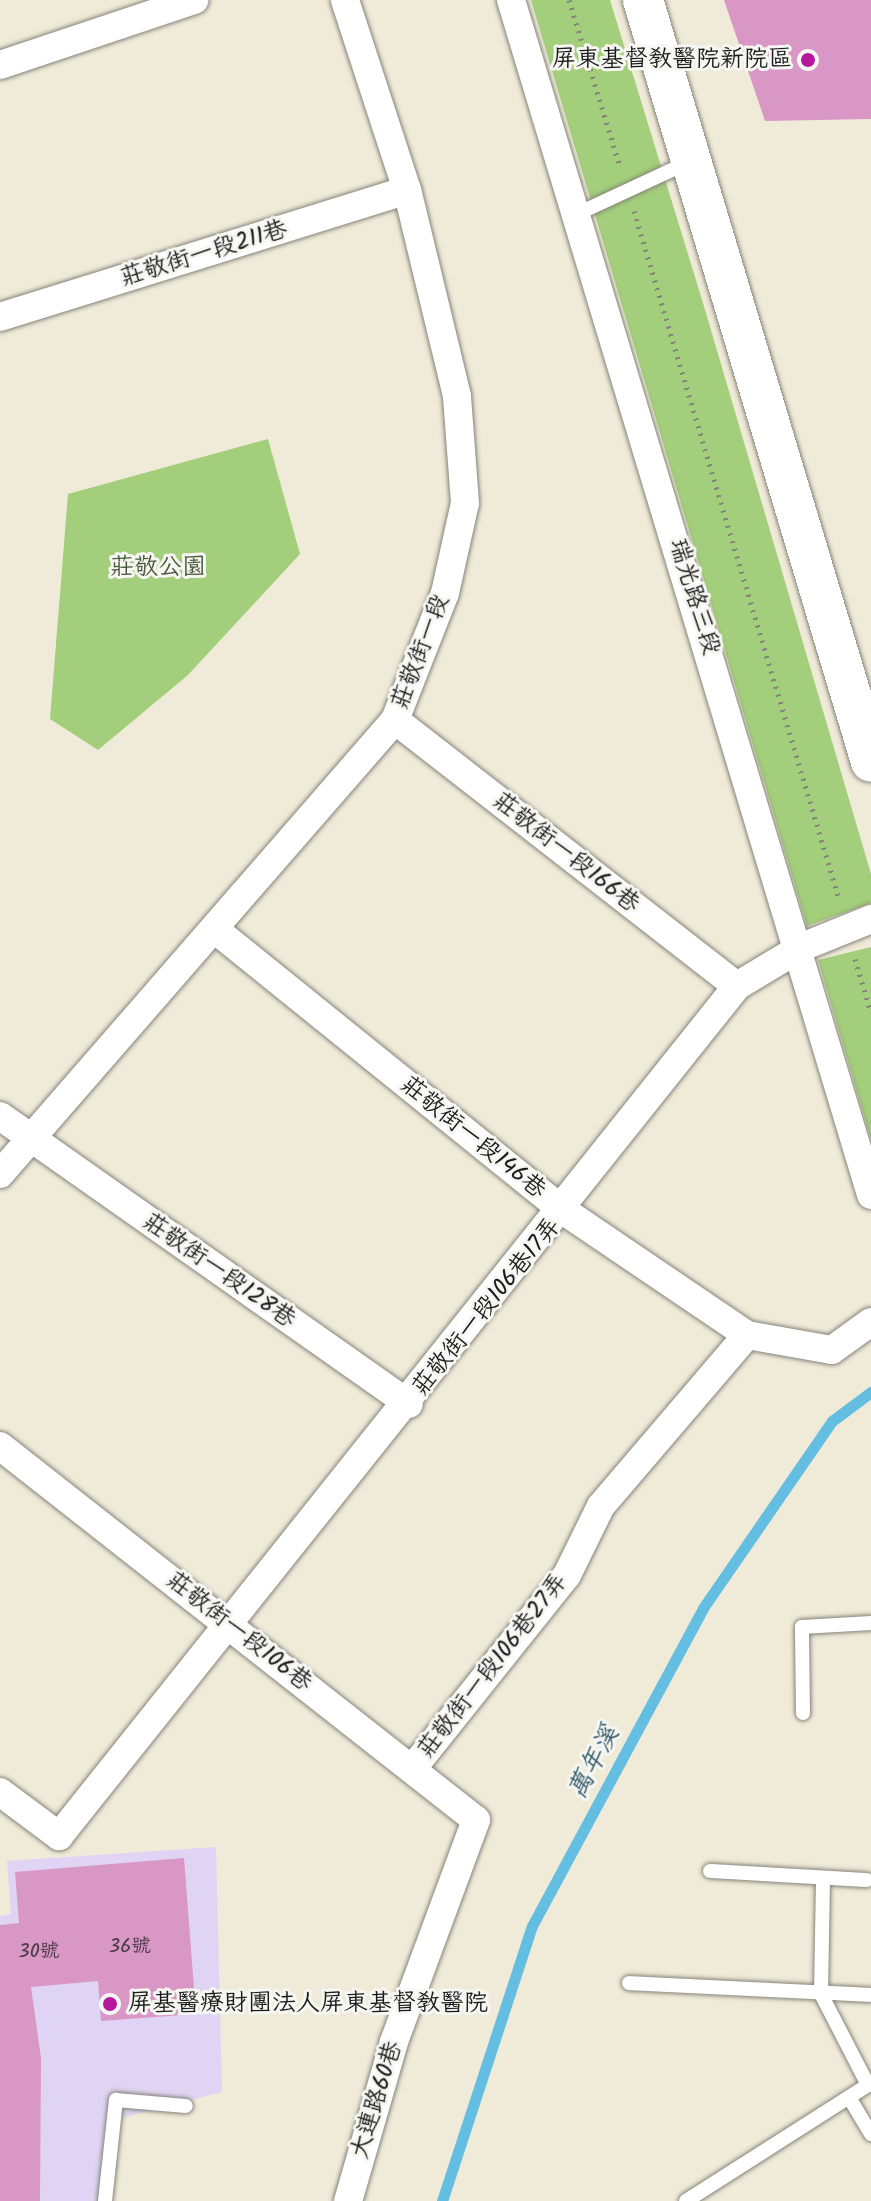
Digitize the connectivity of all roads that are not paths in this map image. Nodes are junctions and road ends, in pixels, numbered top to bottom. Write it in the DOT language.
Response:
graph roads {
  1 [pos="194,0"];
  2 [pos="345,0"];
  3 [pos="511,0"];
  4 [pos="643,0"];
  5 [pos="0,65"];
  6 [pos="691,161"];
  7 [pos="407,190"];
  8 [pos="577,214"];
  9 [pos="0,317"];
  10 [pos="395,720"];
  11 [pos="871,762"];
  12 [pos="858,924"];
  13 [pos="218,932"];
  14 [pos="802,947"];
  15 [pos="737,986"];
  16 [pos="0,1116"];
  17 [pos="28,1138"];
  18 [pos="0,1174"];
  19 [pos="871,1195"];
  20 [pos="564,1211"];
  21 [pos="871,1322"];
  22 [pos="747,1335"];
  23 [pos="409,1404"];
  24 [pos="0,1446"];
  25 [pos="871,1623"];
  26 [pos="232,1625"];
  27 [pos="803,1713"];
  28 [pos="412,1769"];
  29 [pos="0,1792"];
  30 [pos="476,1820"];
  31 [pos="710,1871"];
  32 [pos="823,1879"];
  33 [pos="867,1880"];
  34 [pos="629,1983"];
  35 [pos="821,1994"];
  36 [pos="871,1995"];
  37 [pos="850,2099"];
  38 [pos="186,2106"];
  39 [pos="871,2134"];
  40 [pos="105,2201"];
  41 [pos="348,2201"];
  42 [pos="686,2201"];
  1 -- 5 [label="street"];
  2 -- 7 [label="street, 莊敬街一段"];
  3 -- 8 [label="street, 瑞光路三段"];
  4 -- 6 [label="street"];
  6 -- 8 [label="lane"];
  6 -- 11 [label="street"];
  7 -- 9 [label="street, 莊敬街一段211巷"];
  7 -- 10 [label="street, 莊敬街一段"];
  8 -- 14 [label="street, 瑞光路三段"];
  10 -- 13 [label="street, 莊敬街一段"];
  10 -- 15 [label="street, 莊敬街一段166巷"];
  12 -- 14 [label="street"];
  13 -- 17 [label="street, 莊敬街一段"];
  13 -- 20 [label="street, 莊敬街一段146巷"];
  14 -- 15 [label="street"];
  14 -- 19 [label="street, 瑞光路三段"];
  15 -- 20 [label="street, 莊敬街一段106巷17弄"];
  16 -- 17 [label="street, 莊敬街一段128巷"];
  17 -- 18 [label="street, 莊敬街一段"];
  17 -- 23 [label="street, 莊敬街一段128巷"];
  20 -- 22 [label="street, 莊敬街一段146巷"];
  20 -- 23 [label="street, 莊敬街一段106巷17弄"];
  21 -- 22 [label="street, 莊敬街一段146巷"];
  22 -- 28 [label="street, 莊敬街一段106巷27弄"];
  23 -- 26 [label="street, 莊敬街一段106巷17弄"];
  24 -- 26 [label="street, 莊敬街一段106巷"];
  25 -- 27 [label="lane"];
  26 -- 28 [label="street, 莊敬街一段106巷"];
  26 -- 29 [label="street, 莊敬街一段106巷17弄"];
  28 -- 30 [label="street, 莊敬街一段106巷"];
  30 -- 41 [label="street, 大連路60巷"];
  31 -- 32 [label="lane"];
  32 -- 33 [label="lane"];
  32 -- 35 [label="lane"];
  34 -- 35 [label="lane"];
  35 -- 36 [label="lane"];
  35 -- 37 [label="lane"];
  37 -- 39 [label="lane"];
  37 -- 42 [label="lane"];
  38 -- 40 [label="lane"];
}
